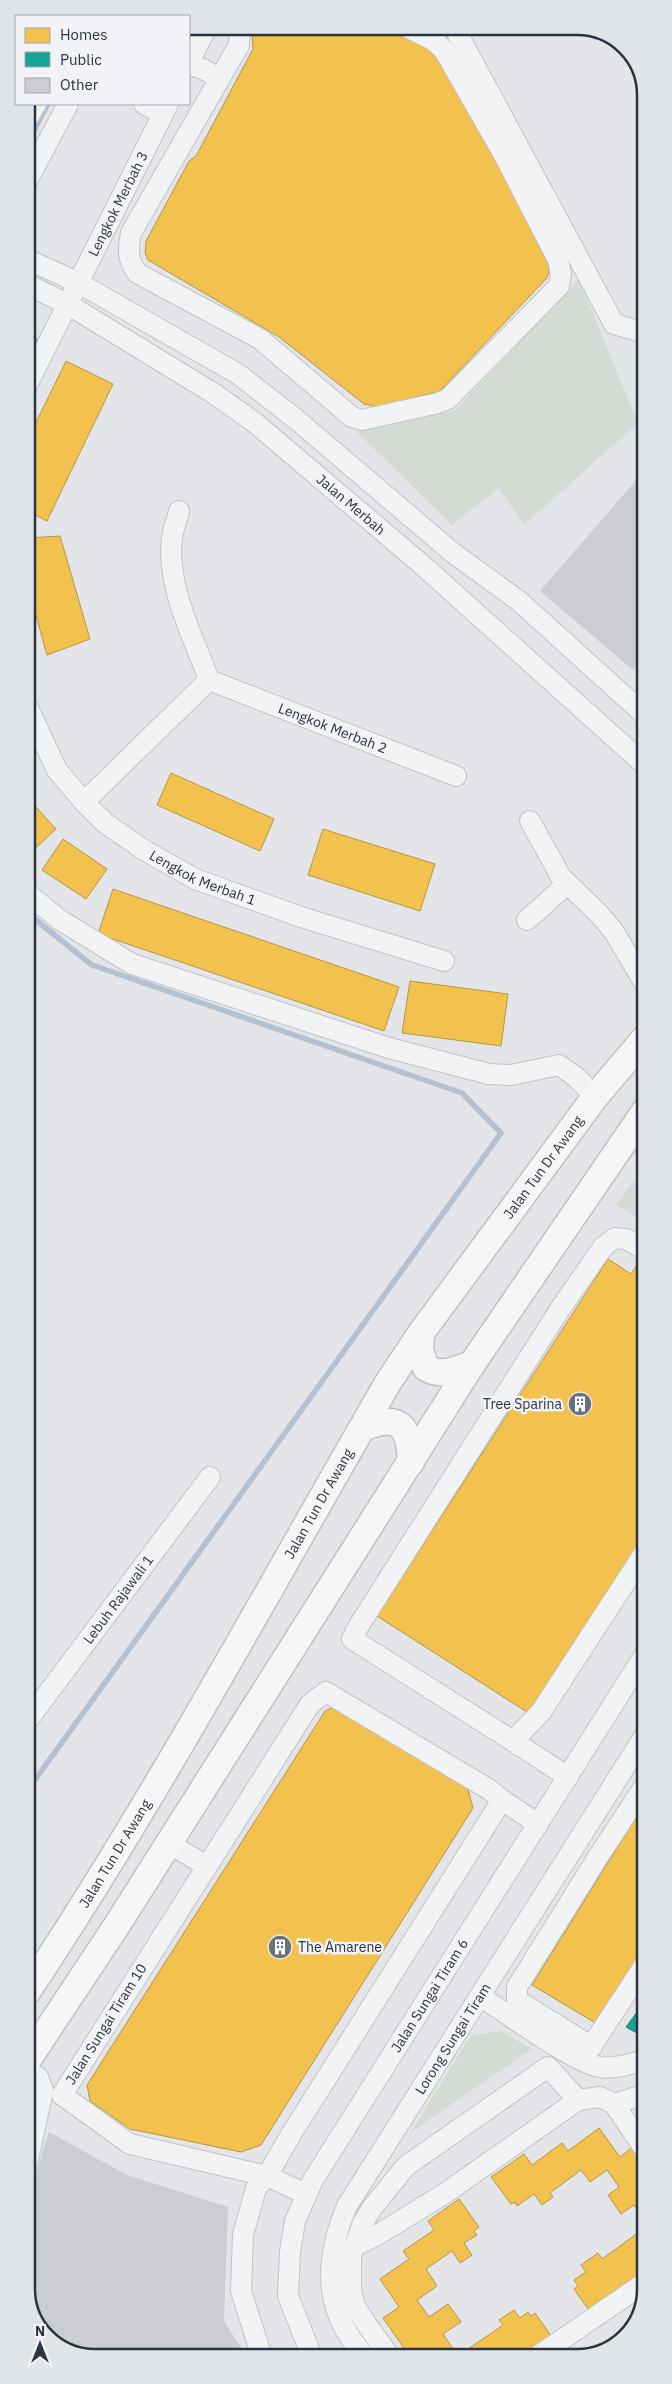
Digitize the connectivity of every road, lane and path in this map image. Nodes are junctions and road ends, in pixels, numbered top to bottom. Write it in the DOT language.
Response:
graph roads {
  1 [pos="203,35"];
  2 [pos="240,35"];
  3 [pos="423,35"];
  4 [pos="458,35"];
  5 [pos="190,62"];
  6 [pos="190,64"];
  7 [pos="220,79"];
  8 [pos="67,105"];
  9 [pos="148,105"];
  10 [pos="195,108"];
  11 [pos="166,109"];
  12 [pos="35,166"];
  13 [pos="35,263"];
  14 [pos="77,282"];
  15 [pos="35,288"];
  16 [pos="69,305"];
  17 [pos="637,332"];
  18 [pos="35,370"];
  19 [pos="179,511"];
  20 [pos="209,680"];
  21 [pos="637,708"];
  22 [pos="35,723"];
  23 [pos="637,758"];
  24 [pos="456,776"];
  25 [pos="84,802"];
  26 [pos="530,821"];
  27 [pos="567,884"];
  28 [pos="35,900"];
  29 [pos="527,920"];
  30 [pos="444,961"];
  31 [pos="637,971"];
  32 [pos="637,1047"];
  33 [pos="595,1097"];
  34 [pos="637,1123"];
  35 [pos="637,1245"];
  36 [pos="421,1333"];
  37 [pos="472,1364"];
  38 [pos="362,1428"];
  39 [pos="411,1462"];
  40 [pos="210,1477"];
  41 [pos="637,1564"];
  42 [pos="637,1667"];
  43 [pos="35,1710"];
  44 [pos="513,1740"];
  45 [pos="637,1748"];
  46 [pos="568,1777"];
  47 [pos="637,1797"];
  48 [pos="502,1800"];
  49 [pos="538,1824"];
  50 [pos="168,1842"];
  51 [pos="576,1846"];
  52 [pos="598,1857"];
  53 [pos="207,1866"];
  54 [pos="637,1977"];
  55 [pos="35,1981"];
  56 [pos="481,1997"];
  57 [pos="35,2050"];
  58 [pos="587,2054"];
  59 [pos="637,2062"];
  60 [pos="35,2076"];
  61 [pos="637,2097"];
  62 [pos="578,2100"];
  63 [pos="614,2104"];
  64 [pos="35,2127"];
  65 [pos="637,2138"];
  66 [pos="266,2176"];
  67 [pos="306,2194"];
  68 [pos="353,2247"];
  69 [pos="637,2288"];
  70 [pos="259,2349"];
  71 [pos="309,2349"];
  72 [pos="359,2349"];
  73 [pos="385,2349"];
  74 [pos="548,2349"];
  1 -- 5 [label="street"];
  2 -- 7 [label="street"];
  3 -- 10 [label="street"];
  4 -- 17 [label="street"];
  6 -- 7 [label="street"];
  7 -- 10 [label="street"];
  8 -- 12 [label="street"];
  9 -- 11 [label="street"];
  11 -- 14 [label="street, Lengkok Merbah 3"];
  13 -- 14 [label="street"];
  14 -- 16 [label="street, Lengkok Merbah 3"];
  14 -- 21 [label="street"];
  15 -- 16 [label="street, Jalan Merbah"];
  16 -- 18 [label="street"];
  16 -- 23 [label="street, Jalan Merbah"];
  19 -- 20 [label="street"];
  20 -- 24 [label="street, Lengkok Merbah 2"];
  20 -- 25 [label="street"];
  22 -- 25 [label="street, Lengkok Merbah 1"];
  25 -- 30 [label="street, Lengkok Merbah 1"];
  26 -- 27 [label="street"];
  27 -- 29 [label="street"];
  27 -- 31 [label="street"];
  28 -- 33 [label="street"];
  32 -- 33 [label="main road, Jalan Tun Dr Awang"];
  33 -- 36 [label="main road, Jalan Tun Dr Awang"];
  34 -- 37 [label="main road"];
  35 -- 44 [label="street"];
  36 -- 37 [label="main road"];
  36 -- 38 [label="main road, Jalan Tun Dr Awang"];
  37 -- 39 [label="main road"];
  38 -- 39 [label="main road"];
  38 -- 55 [label="main road, Jalan Tun Dr Awang"];
  39 -- 50 [label="main road"];
  40 -- 43 [label="street, Lebuh Rajawali 1"];
  41 -- 44 [label="street"];
  42 -- 46 [label="street, Jalan Sungai Tiram 6"];
  44 -- 46 [label="street"];
  45 -- 51 [label="street, Lorong Sungai Tiram"];
  46 -- 49 [label="street, Jalan Sungai Tiram 6"];
  47 -- 52 [label="street"];
  48 -- 49 [label="street"];
  48 -- 53 [label="street"];
  48 -- 66 [label="street"];
  49 -- 67 [label="street, Jalan Sungai Tiram 6"];
  50 -- 53 [label="street"];
  50 -- 57 [label="main road"];
  51 -- 52 [label="street"];
  51 -- 56 [label="street, Lorong Sungai Tiram"];
  52 -- 58 [label="street"];
  53 -- 66 [label="street, Jalan Sungai Tiram 10"];
  54 -- 58 [label="street"];
  56 -- 58 [label="street"];
  56 -- 72 [label="street, Lorong Sungai Tiram"];
  58 -- 59 [label="street"];
  60 -- 64 [label="street"];
  61 -- 63 [label="street"];
  62 -- 63 [label="street"];
  62 -- 68 [label="street"];
  62 -- 68 [label="street"];
  63 -- 65 [label="street"];
  66 -- 67 [label="street"];
  66 -- 70 [label="street"];
  67 -- 71 [label="street, Jalan Sungai Tiram 6"];
  68 -- 73 [label="street"];
  69 -- 74 [label="street"];
}
